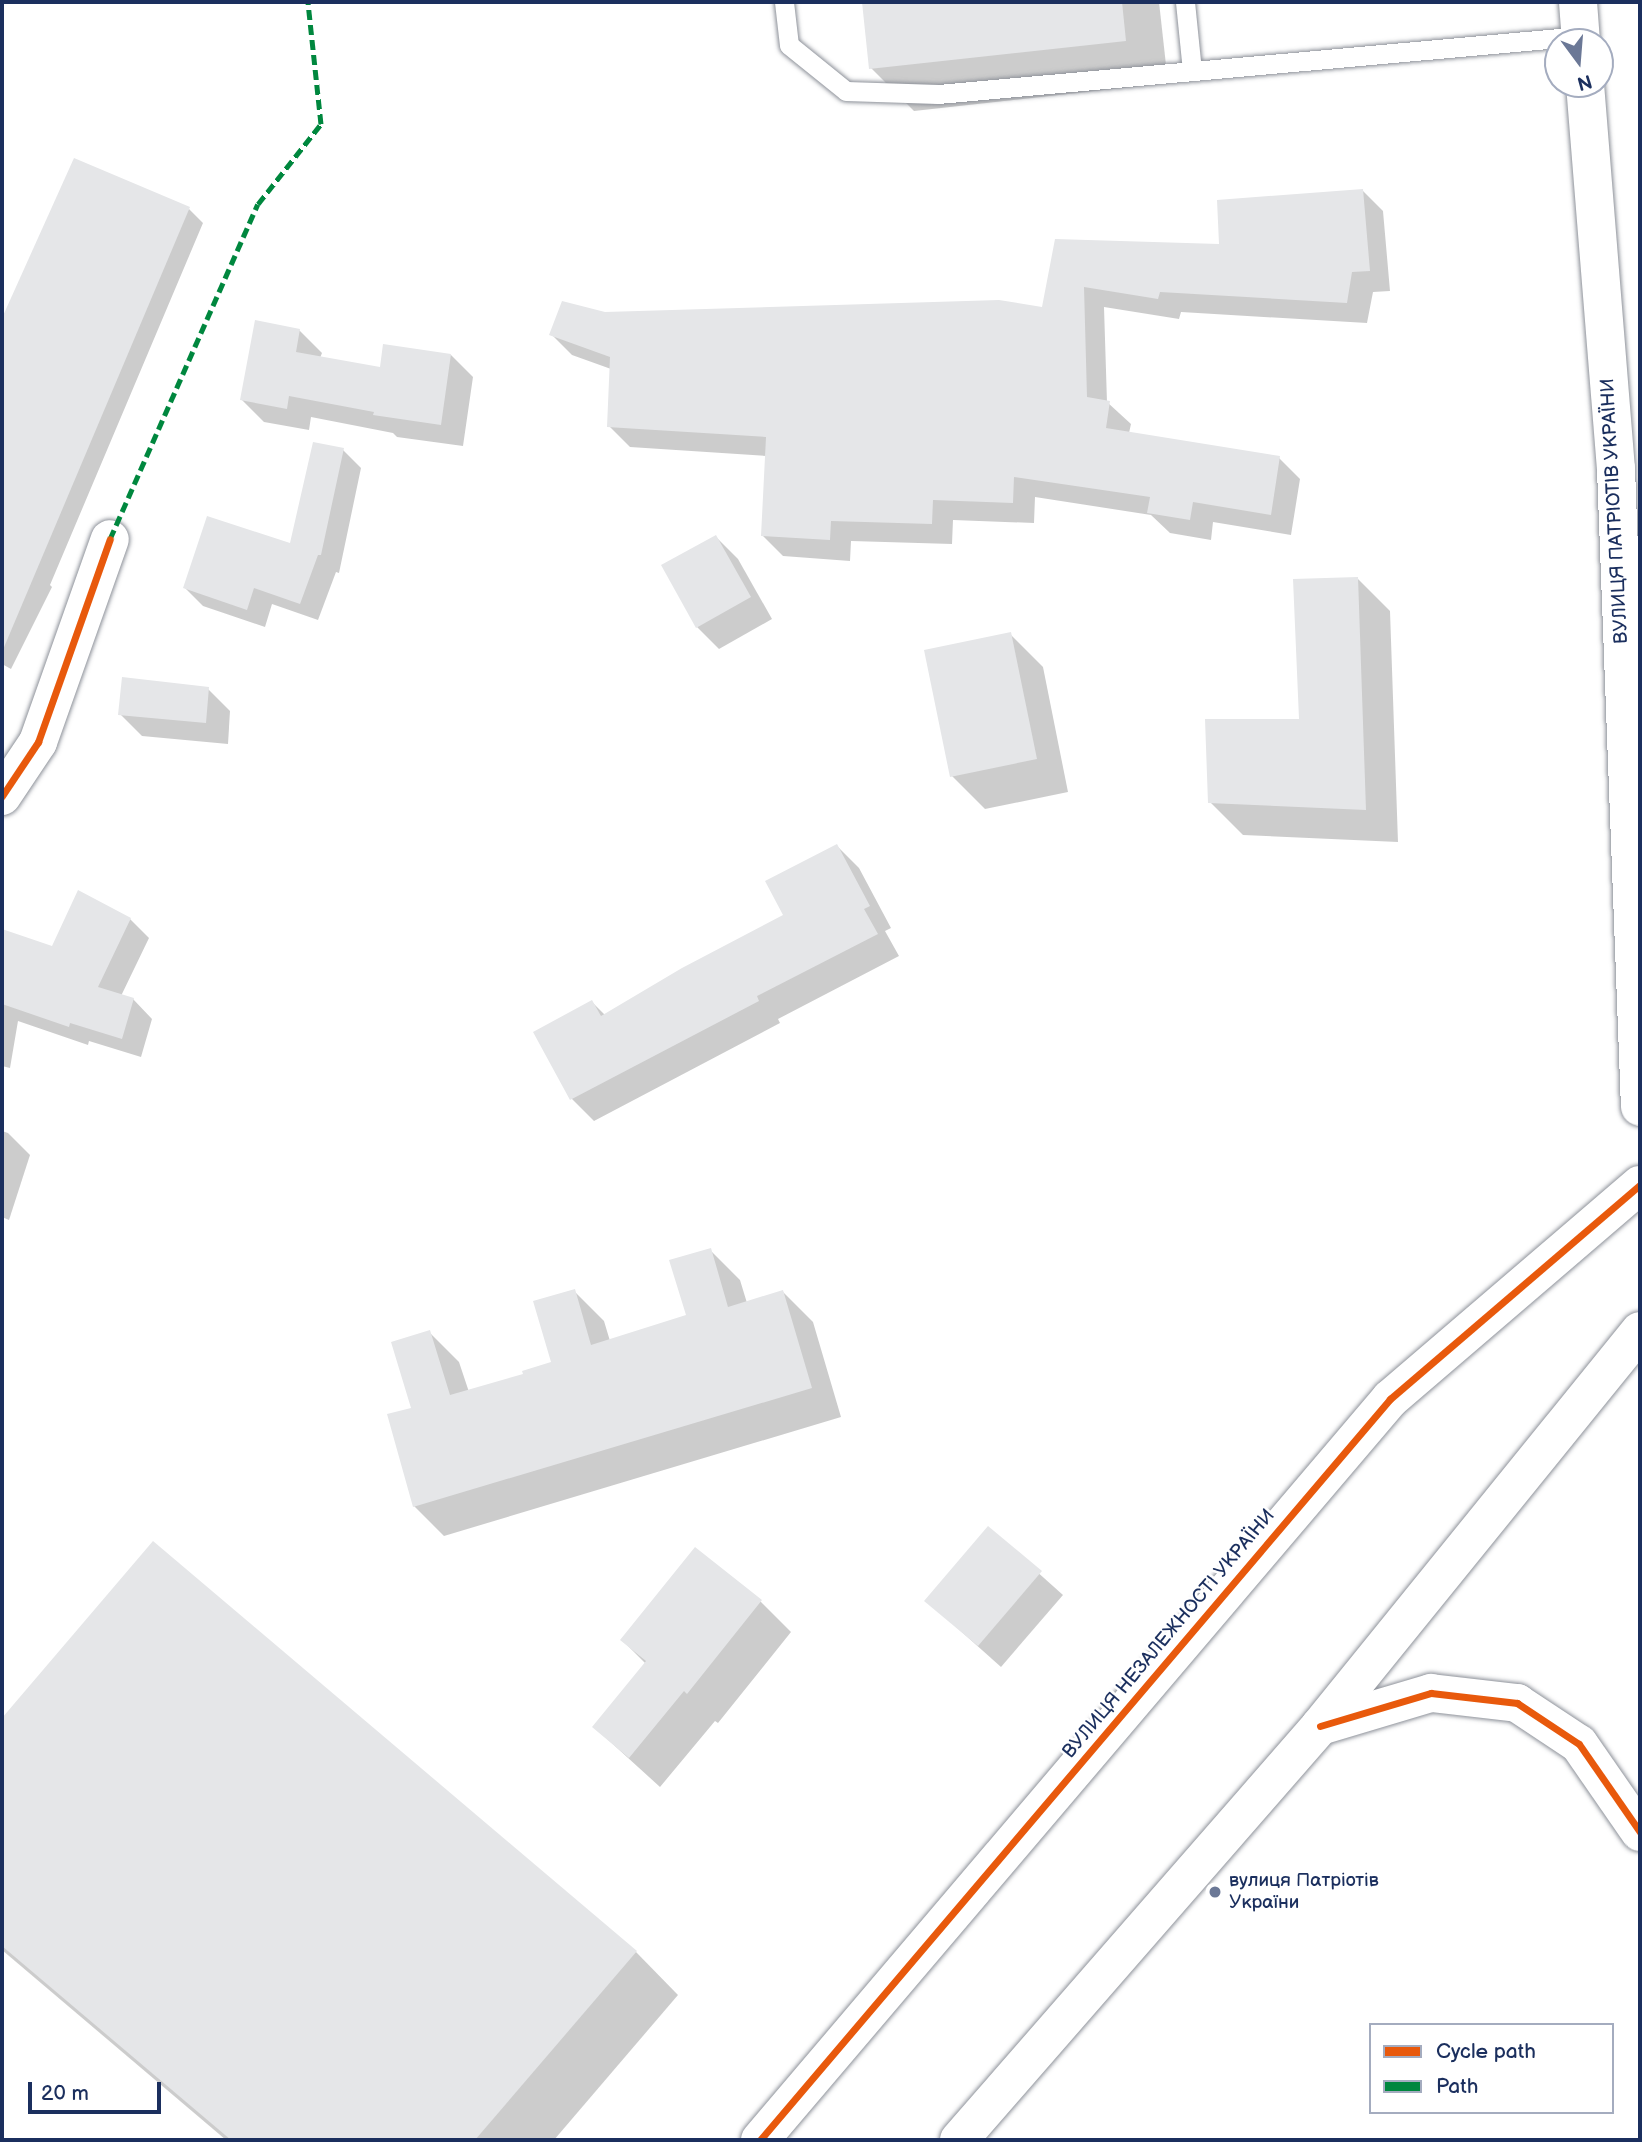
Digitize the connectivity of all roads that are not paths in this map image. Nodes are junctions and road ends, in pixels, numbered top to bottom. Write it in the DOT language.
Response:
graph roads {
  1 [pos="784,2"];
  2 [pos="1185,2"];
  3 [pos="1580,26"];
  4 [pos="1192,71"];
  5 [pos="1587,98"];
  6 [pos="1628,482"];
  7 [pos="110,539"];
  8 [pos="1633,719"];
  9 [pos="2,796"];
  10 [pos="1635,839"];
  11 [pos="1640,1107"];
  12 [pos="1640,1185"];
  13 [pos="1640,1331"];
  14 [pos="1320,1726"];
  15 [pos="1640,1832"];
  16 [pos="760,2140"];
  17 [pos="959,2140"];
  1 -- 4 [label="lane"];
  2 -- 4 [label="lane"];
  3 -- 4 [label="lane"];
  5 -- 6 [label="street, ВУЛИЦЯ ПАТРІОТІВ УКРАЇНИ"];
  6 -- 8 [label="street, ВУЛИЦЯ ПАТРІОТІВ УКРАЇНИ"];
  7 -- 9 [label="street"];
  8 -- 10 [label="street, ВУЛИЦЯ ПАТРІОТІВ УКРАЇНИ"];
  10 -- 11 [label="street, ВУЛИЦЯ ПАТРІОТІВ УКРАЇНИ"];
  12 -- 16 [label="street, ВУЛИЦЯ НЕЗАЛЕЖНОСТІ УКРАЇНИ"];
  13 -- 14 [label="street"];
  14 -- 15 [label="street"];
  14 -- 17 [label="street"];
}
